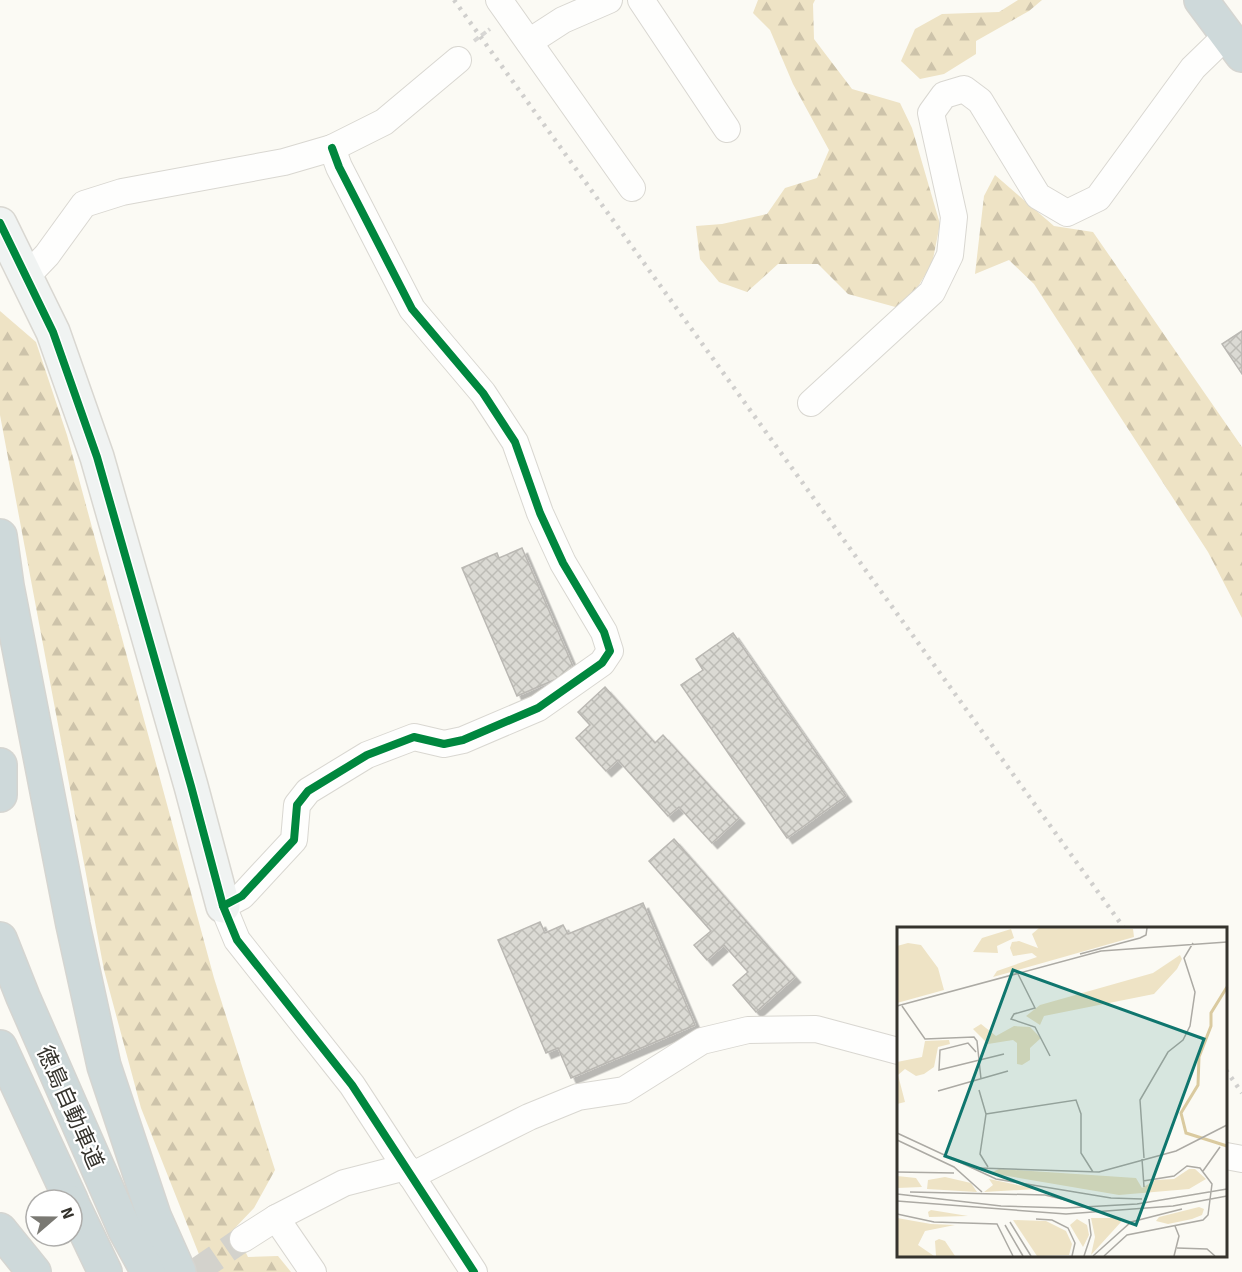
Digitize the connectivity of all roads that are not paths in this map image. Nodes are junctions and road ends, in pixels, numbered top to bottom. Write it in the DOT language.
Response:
graph roads {
  1 [pos="499,0"];
  2 [pos="609,0"];
  3 [pos="641,0"];
  4 [pos="1201,0"];
  5 [pos="523,33"];
  6 [pos="1235,45"];
  7 [pos="458,60"];
  8 [pos="727,129"];
  9 [pos="332,148"];
  10 [pos="632,188"];
  11 [pos="0,224"];
  12 [pos="26,276"];
  13 [pos="811,403"];
  14 [pos="0,536"];
  15 [pos="0,765"];
  16 [pos="0,795"];
  17 [pos="223,906"];
  18 [pos="0,939"];
  19 [pos="0,1047"];
  20 [pos="897,1052"];
  21 [pos="1227,1156"];
  22 [pos="1242,1159"];
  23 [pos="408,1172"];
  24 [pos="65,1188"];
  25 [pos="276,1218"];
  26 [pos="84,1229"];
  27 [pos="0,1230"];
  28 [pos="243,1239"];
  29 [pos="34,1272"];
  30 [pos="105,1272"];
  31 [pos="148,1272"];
  32 [pos="179,1272"];
  33 [pos="313,1272"];
  34 [pos="474,1272"];
  1 -- 5 [label="street"];
  2 -- 5 [label="street"];
  3 -- 8 [label="street"];
  4 -- 6 [label="highway"];
  5 -- 10 [label="street"];
  6 -- 13 [label="street"];
  7 -- 9 [label="street"];
  9 -- 12 [label="street"];
  9 -- 17 [label="street"];
  11 -- 12 [label="street"];
  12 -- 17 [label="street"];
  14 -- 32 [label="highway"];
  15 -- 16 [label="highway"];
  17 -- 23 [label="street"];
  18 -- 31 [label="highway, 徳島自動車道"];
  19 -- 24 [label="highway, 徳島自動車道"];
  20 -- 23 [label="street"];
  21 -- 22 [label="street"];
  23 -- 25 [label="street"];
  23 -- 34 [label="street"];
  25 -- 28 [label="street"];
  25 -- 33 [label="street"];
  26 -- 30 [label="highway, 徳島自動車道"];
  27 -- 29 [label="highway"];
}
